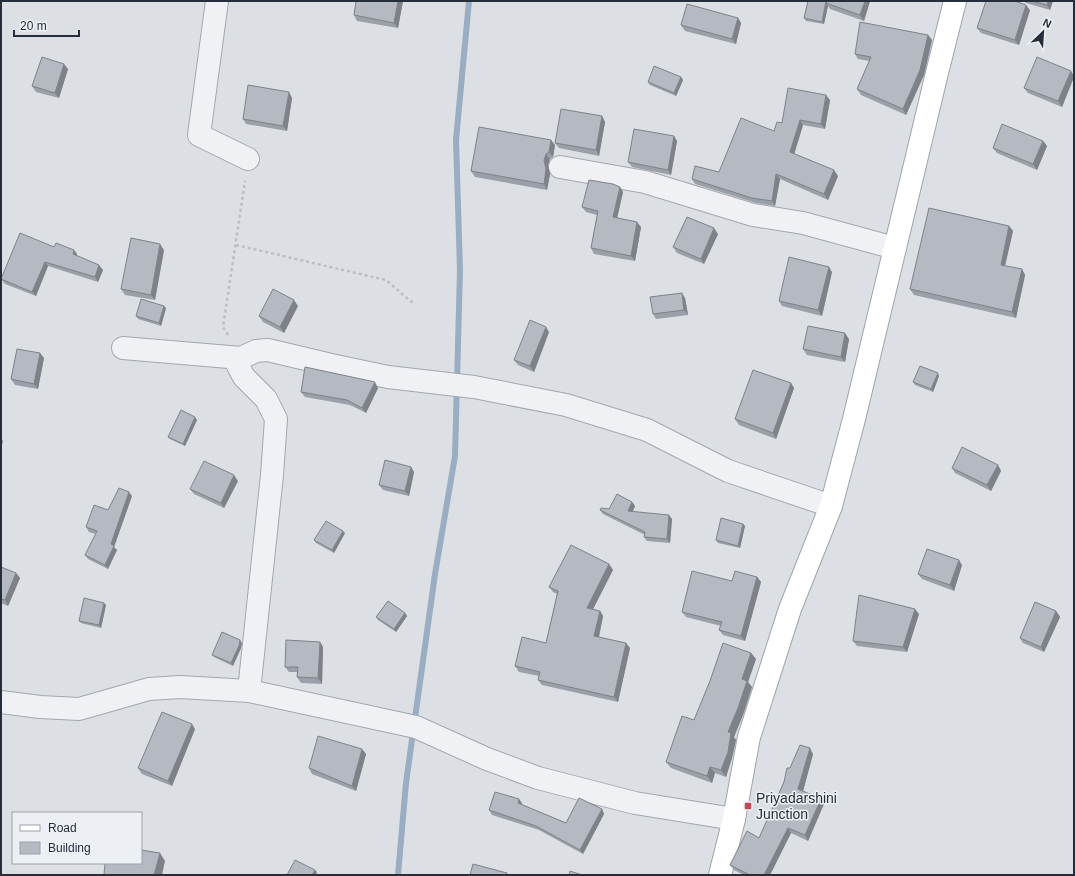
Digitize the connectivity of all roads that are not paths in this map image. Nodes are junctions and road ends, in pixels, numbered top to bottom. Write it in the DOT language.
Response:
graph roads {
  1 [pos="218,1"];
  2 [pos="955,1"];
  3 [pos="248,159"];
  4 [pos="560,167"];
  5 [pos="895,248"];
  6 [pos="123,348"];
  7 [pos="241,358"];
  8 [pos="831,506"];
  9 [pos="249,691"];
  10 [pos="1,702"];
  11 [pos="734,819"];
  12 [pos="720,875"];
  1 -- 3 [label="street"];
  2 -- 5 [label="main road"];
  4 -- 5 [label="street"];
  5 -- 8 [label="main road"];
  6 -- 7 [label="street"];
  7 -- 8 [label="street"];
  7 -- 9 [label="street"];
  8 -- 11 [label="main road"];
  9 -- 10 [label="street"];
  9 -- 11 [label="street"];
  11 -- 12 [label="main road"];
}
